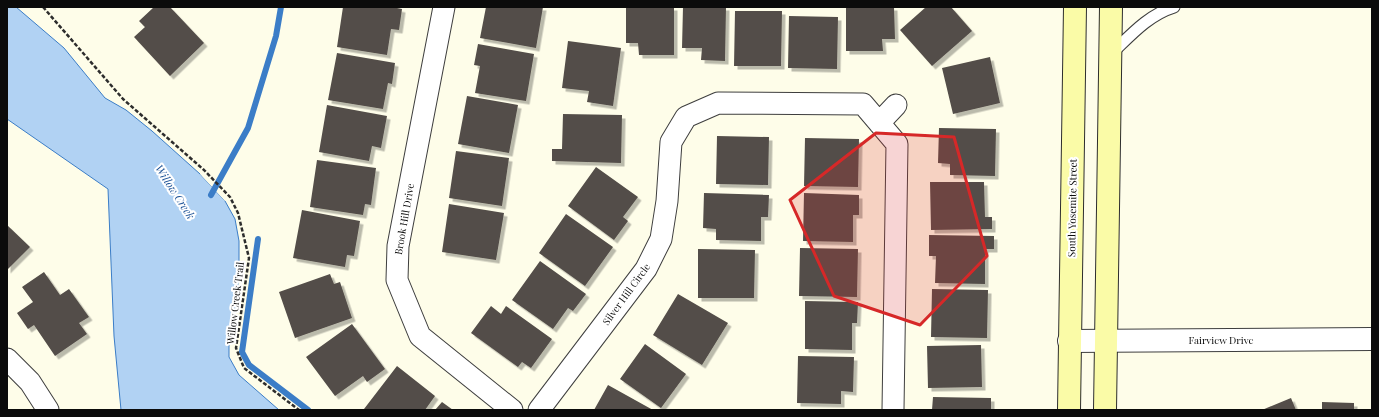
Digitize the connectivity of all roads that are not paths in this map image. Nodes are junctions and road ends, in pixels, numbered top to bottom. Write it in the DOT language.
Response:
graph roads {
  1 [pos="444,7"];
  2 [pos="1075,7"];
  3 [pos="1110,7"];
  4 [pos="1174,7"];
  5 [pos="1110,54"];
  6 [pos="896,105"];
  7 [pos="879,123"];
  8 [pos="1372,339"];
  9 [pos="1105,340"];
  10 [pos="1070,341"];
  11 [pos="7,358"];
  12 [pos="48,410"];
  13 [pos="512,410"];
  14 [pos="539,410"];
  15 [pos="893,410"];
  16 [pos="1069,410"];
  17 [pos="1105,410"];
  1 -- 13 [label="street, Brook Hill Drive"];
  2 -- 10 [label="main road, South Yosemite Street"];
  3 -- 5 [label="main road"];
  4 -- 5 [label="lane"];
  5 -- 9 [label="main road"];
  6 -- 7 [label="street"];
  7 -- 14 [label="street, Silver Hill Circle"];
  7 -- 15 [label="street, Silver Hill Circle"];
  8 -- 9 [label="street, Fairview Drive"];
  9 -- 10 [label="street, Fairview Drive"];
  9 -- 17 [label="main road"];
  10 -- 16 [label="main road, South Yosemite Street"];
  11 -- 12 [label="street"];
}
